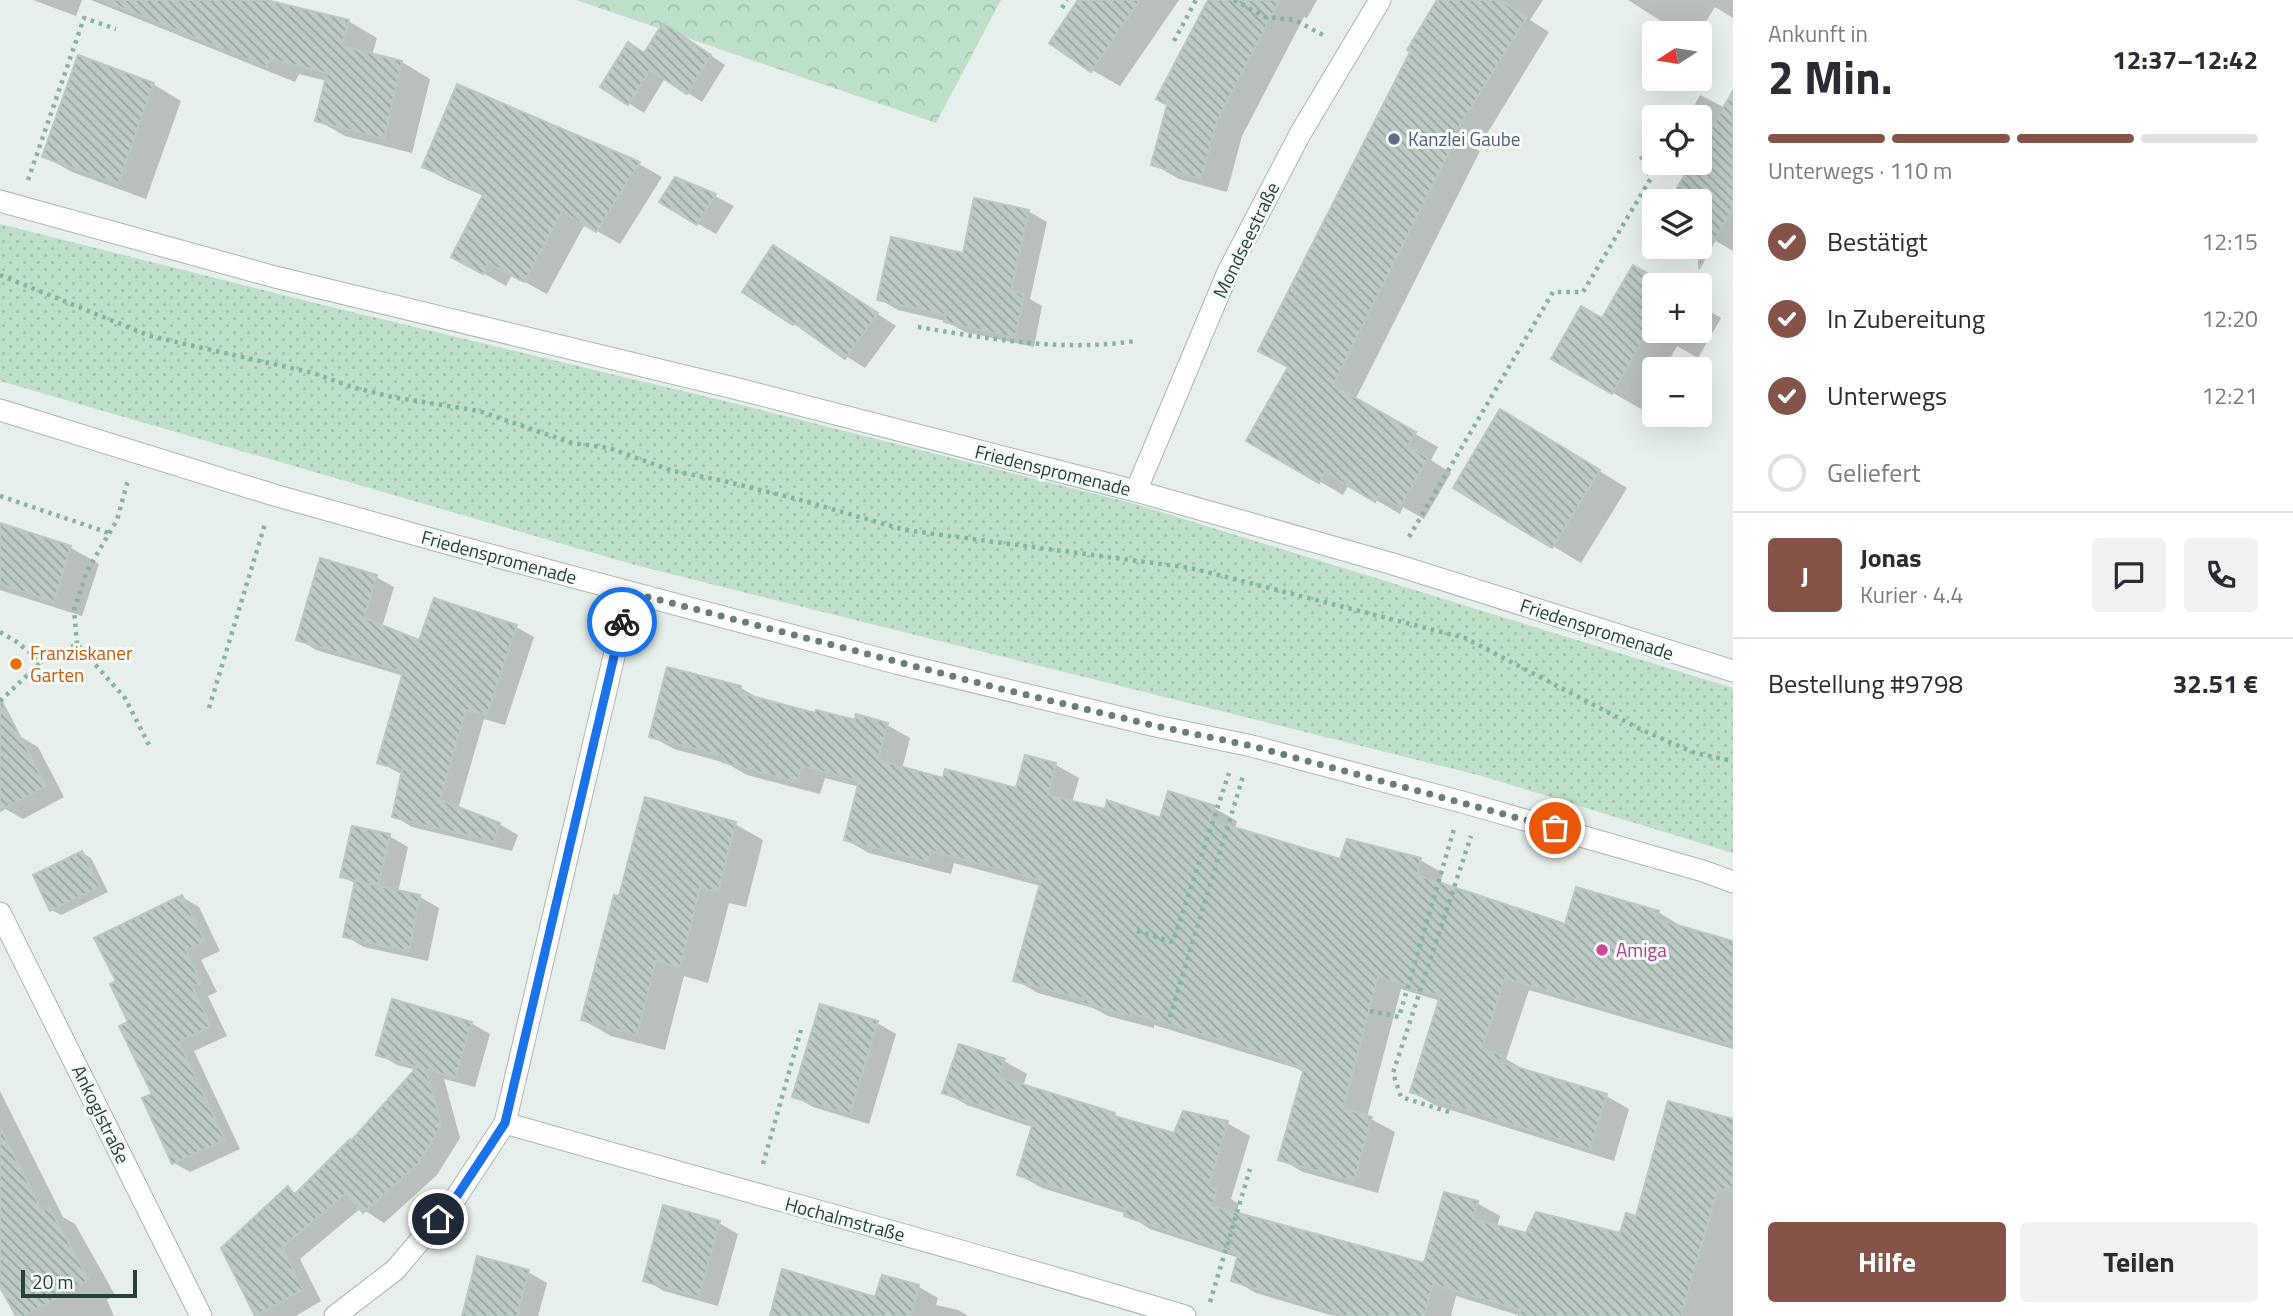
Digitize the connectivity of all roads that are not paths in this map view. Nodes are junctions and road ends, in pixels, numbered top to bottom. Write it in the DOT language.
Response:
graph roads {
  1 [pos="1380,0"];
  2 [pos="9,204"];
  3 [pos="0,410"];
  4 [pos="1136,491"];
  5 [pos="629,592"];
  6 [pos="1733,671"];
  7 [pos="1733,882"];
  8 [pos="0,913"];
  9 [pos="505,1123"];
  10 [pos="1140,1310"];
  11 [pos="201,1316"];
  12 [pos="335,1316"];
  13 [pos="1185,1316"];
  1 -- 4 [label="street, Mondseestraße"];
  2 -- 4 [label="street, Friedenspromenade"];
  3 -- 5 [label="street, Friedenspromenade"];
  4 -- 6 [label="street, Friedenspromenade"];
  5 -- 7 [label="street, Friedenspromenade"];
  5 -- 9 [label="street"];
  8 -- 11 [label="street, Ankoglstraße"];
  9 -- 10 [label="street, Hochalmstraße"];
  9 -- 12 [label="street"];
  10 -- 13 [label="street, Hochalmstraße"];
}
